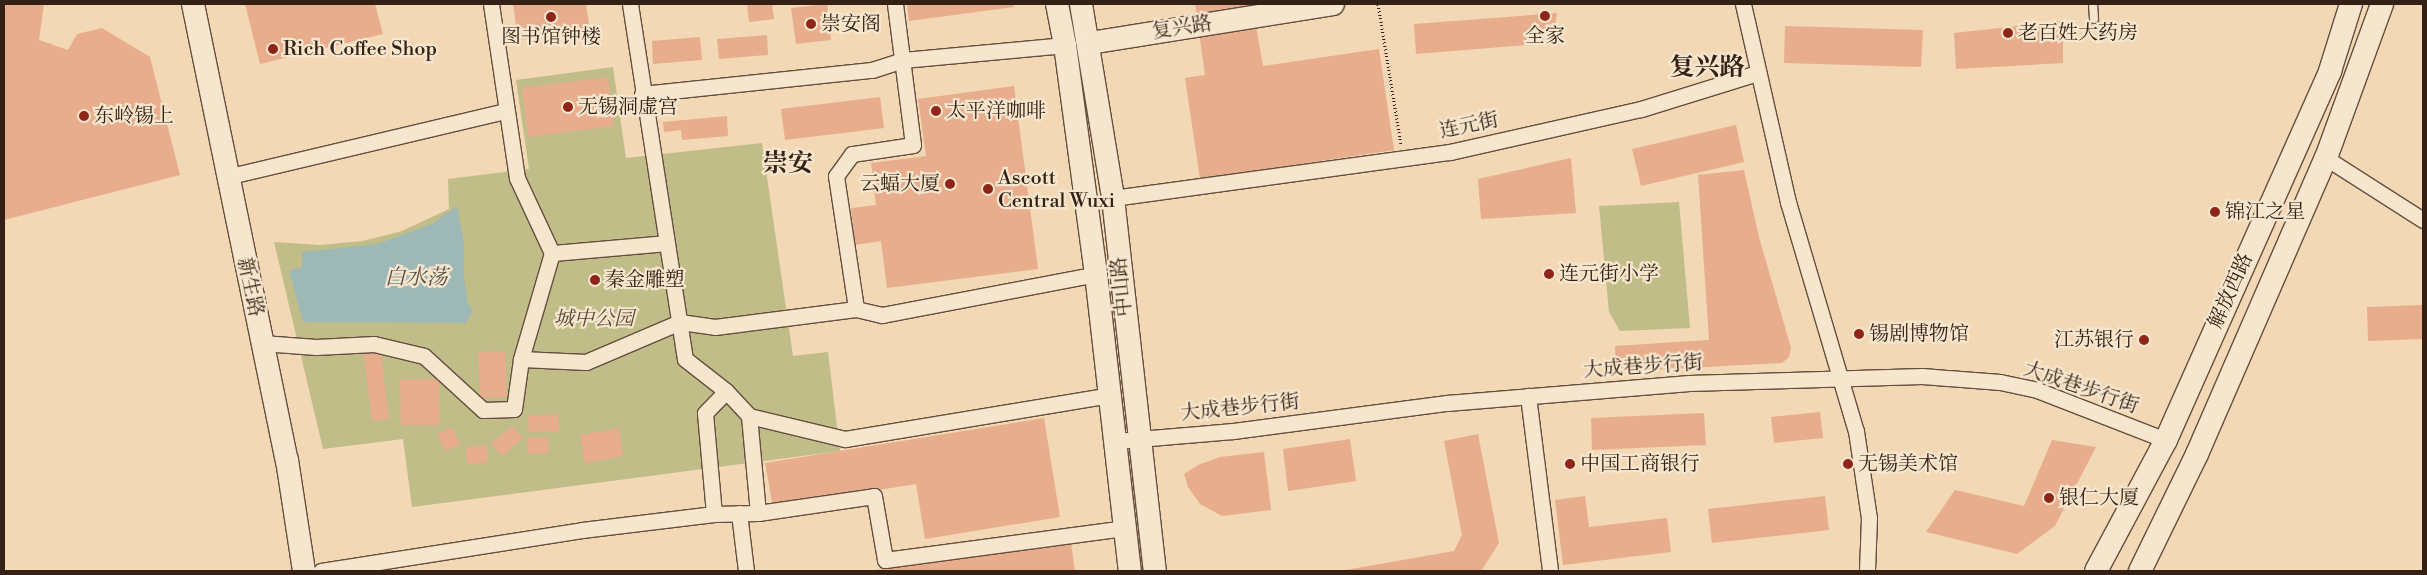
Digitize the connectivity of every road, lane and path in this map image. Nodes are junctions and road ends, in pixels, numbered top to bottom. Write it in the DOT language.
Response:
graph roads {
  1 [pos="193,4"];
  2 [pos="491,4"];
  3 [pos="630,4"];
  4 [pos="895,4"];
  5 [pos="1057,4"];
  6 [pos="1081,4"];
  7 [pos="1333,4"];
  8 [pos="1378,4"];
  9 [pos="1743,4"];
  10 [pos="2093,4"];
  11 [pos="2351,4"];
  12 [pos="2382,4"];
  13 [pos="2094,19"];
  14 [pos="1090,43"];
  15 [pos="1065,45"];
  16 [pos="903,60"];
  17 [pos="1757,73"];
  18 [pos="642,94"];
  19 [pos="505,111"];
  20 [pos="1404,158"];
  21 [pos="2326,158"];
  22 [pos="226,177"];
  23 [pos="1112,198"];
  24 [pos="2423,220"];
  25 [pos="666,243"];
  26 [pos="552,253"];
  27 [pos="1096,274"];
  28 [pos="856,309"];
  29 [pos="680,322"];
  30 [pos="262,344"];
  31 [pos="521,359"];
  32 [pos="1840,379"];
  33 [pos="726,391"];
  34 [pos="1111,395"];
  35 [pos="1528,396"];
  36 [pos="749,416"];
  37 [pos="1138,438"];
  38 [pos="2166,440"];
  39 [pos="1116,441"];
  40 [pos="758,512"];
  41 [pos="739,513"];
  42 [pos="714,514"];
  43 [pos="1124,528"];
  44 [pos="304,571"];
  45 [pos="321,571"];
  46 [pos="746,571"];
  47 [pos="1130,571"];
  48 [pos="1155,571"];
  49 [pos="1550,571"];
  50 [pos="1866,571"];
  51 [pos="2096,571"];
  52 [pos="2140,571"];
  1 -- 22 [label="main road, 新生路"];
  2 -- 19 [label="street"];
  3 -- 18 [label="street"];
  4 -- 16 [label="street"];
  5 -- 15 [label="main road, 中山路"];
  6 -- 14 [label="main road, 中山路"];
  7 -- 14 [label="main road, 复兴路"];
  8 -- 20 [label="path"];
  9 -- 17 [label="street"];
  10 -- 13 [label="lane"];
  11 -- 38 [label="main road, 解放西路"];
  12 -- 21 [label="main road, 解放西路"];
  14 -- 23 [label="main road, 中山路"];
  15 -- 16 [label="street"];
  15 -- 27 [label="main road, 中山路"];
  16 -- 18 [label="street"];
  16 -- 28 [label="street"];
  17 -- 20 [label="street, 连元街"];
  17 -- 32 [label="street"];
  18 -- 25 [label="street"];
  19 -- 22 [label="street"];
  19 -- 26 [label="street"];
  20 -- 23 [label="street, 连元街"];
  21 -- 24 [label="street"];
  21 -- 52 [label="main road, 解放西路"];
  22 -- 30 [label="main road, 新生路"];
  23 -- 37 [label="main road, 中山路"];
  25 -- 26 [label="street"];
  25 -- 29 [label="street"];
  26 -- 31 [label="street"];
  27 -- 28 [label="street"];
  27 -- 34 [label="main road, 中山路"];
  28 -- 29 [label="street"];
  29 -- 31 [label="street"];
  29 -- 33 [label="street"];
  30 -- 31 [label="street"];
  30 -- 44 [label="main road, 新生路"];
  32 -- 35 [label="street, 大成巷步行街"];
  32 -- 38 [label="street, 大成巷步行街"];
  32 -- 50 [label="street"];
  33 -- 36 [label="street"];
  33 -- 42 [label="street"];
  34 -- 36 [label="street"];
  34 -- 39 [label="main road, 中山路"];
  35 -- 37 [label="street, 大成巷步行街"];
  35 -- 49 [label="street"];
  36 -- 40 [label="street"];
  37 -- 39 [label="street, 大成巷步行街"];
  37 -- 48 [label="main road, 中山路"];
  38 -- 51 [label="main road, 解放西路"];
  39 -- 43 [label="main road, 中山路"];
  40 -- 41 [label="street"];
  40 -- 43 [label="street"];
  41 -- 42 [label="street"];
  41 -- 46 [label="street"];
  42 -- 45 [label="street"];
  43 -- 47 [label="main road, 中山路"];
}
